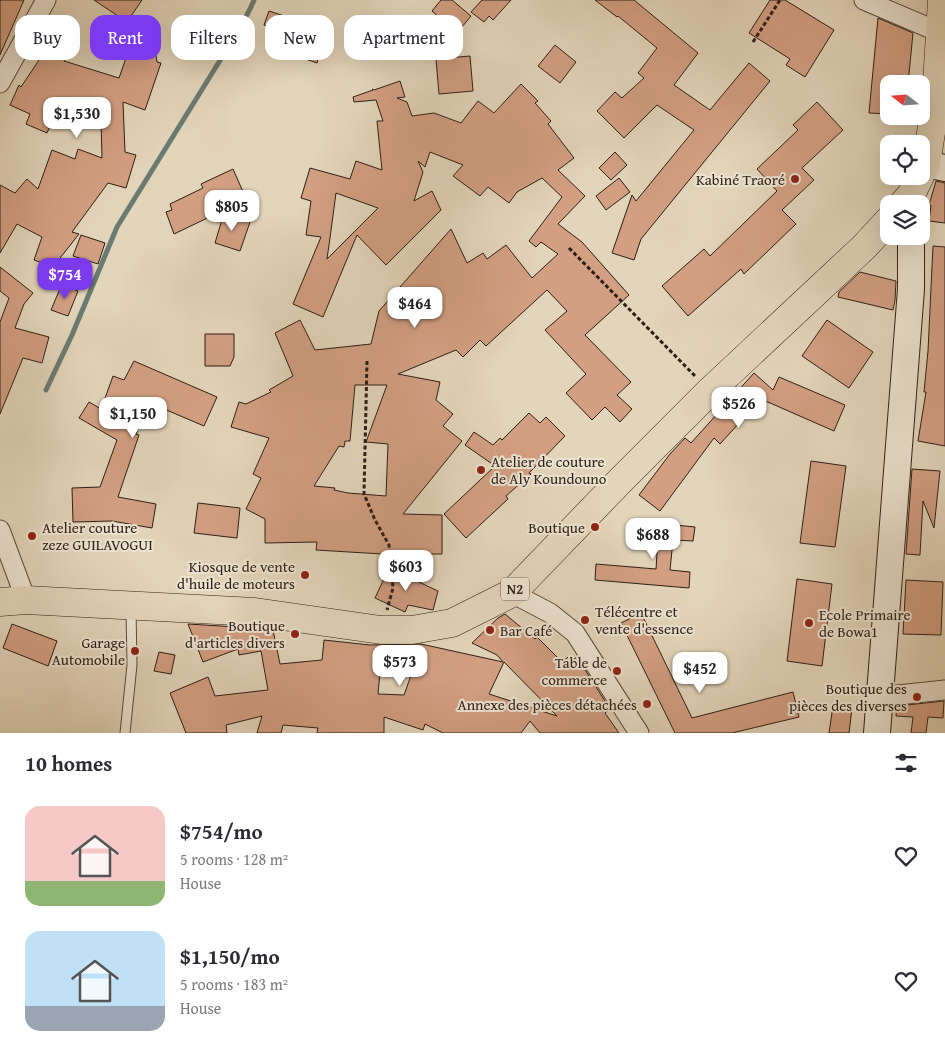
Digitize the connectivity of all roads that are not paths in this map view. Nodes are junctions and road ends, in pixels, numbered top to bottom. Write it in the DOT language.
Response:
graph roads {
  1 [pos="46,0"];
  2 [pos="864,0"];
  3 [pos="942,0"];
  4 [pos="939,32"];
  5 [pos="0,83"];
  6 [pos="929,135"];
  7 [pos="880,230"];
  8 [pos="911,245"];
  9 [pos="0,530"];
  10 [pos="512,593"];
  11 [pos="13,601"];
  12 [pos="131,604"];
  13 [pos="945,690"];
  14 [pos="879,697"];
  15 [pos="125,733"];
  16 [pos="639,733"];
  17 [pos="877,733"];
  1 -- 5 [label="street"];
  2 -- 4 [label="street"];
  3 -- 4 [label="highway"];
  4 -- 6 [label="highway"];
  7 -- 10 [label="highway, N2"];
  8 -- 14 [label="main road"];
  9 -- 11 [label="street"];
  10 -- 12 [label="highway, N2"];
  10 -- 16 [label="street"];
  11 -- 12 [label="highway, N2"];
  12 -- 15 [label="lane"];
  13 -- 14 [label="street"];
  14 -- 17 [label="main road"];
}
